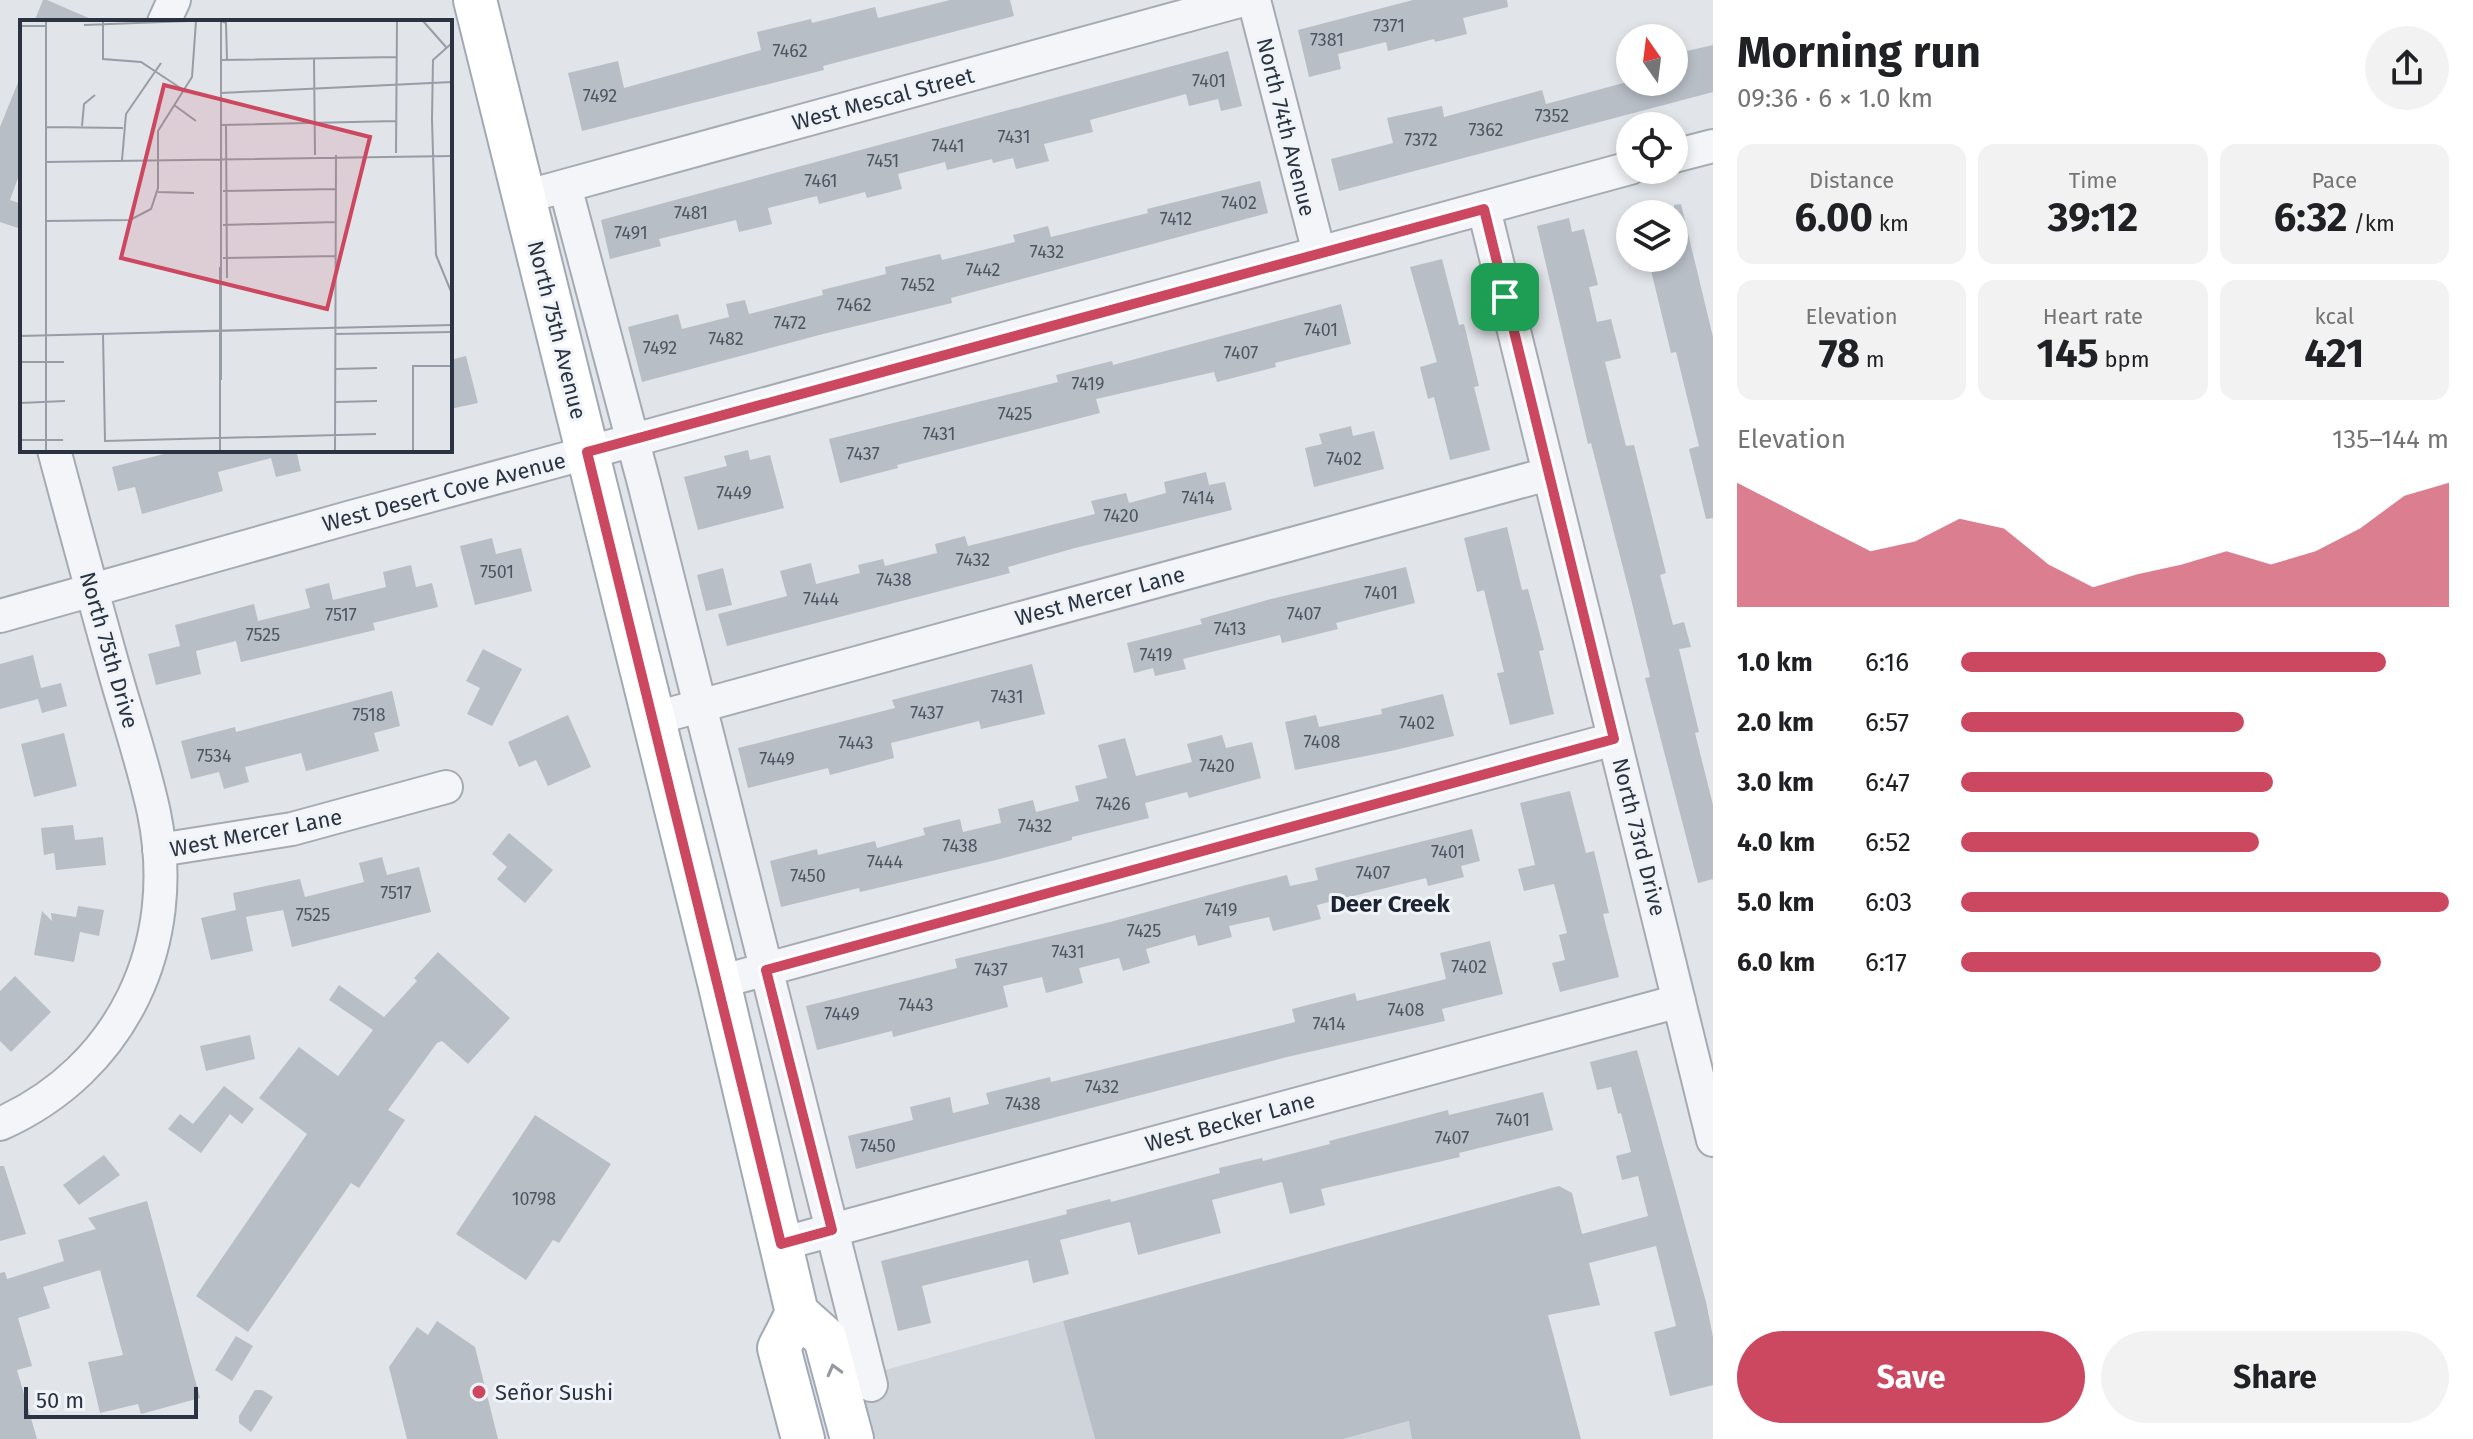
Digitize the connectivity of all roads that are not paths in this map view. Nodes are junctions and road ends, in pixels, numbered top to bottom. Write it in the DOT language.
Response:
graph roads {
  1 [pos="475,0"];
  2 [pos="1243,0"];
  3 [pos="1254,0"];
  4 [pos="1713,146"];
  5 [pos="1688,152"];
  6 [pos="1616,172"];
  7 [pos="565,186"];
  8 [pos="524,197"];
  9 [pos="1484,209"];
  10 [pos="1319,253"];
  11 [pos="632,440"];
  12 [pos="55,452"];
  13 [pos="587,452"];
  14 [pos="1548,474"];
  15 [pos="92,590"];
  16 [pos="0,616"];
  17 [pos="699,706"];
  18 [pos="652,719"];
  19 [pos="1614,739"];
  20 [pos="446,787"];
  21 [pos="159,850"];
  22 [pos="766,970"];
  23 [pos="719,982"];
  24 [pos="1679,1001"];
  25 [pos="0,1124"];
  26 [pos="1713,1140"];
  27 [pos="832,1230"];
  28 [pos="781,1244"];
  29 [pos="797,1313"];
  30 [pos="782,1361"];
  31 [pos="871,1385"];
  32 [pos="851,1436"];
  33 [pos="803,1439"];
  1 -- 8 [label="main road, North 75th Avenue"];
  2 -- 7 [label="street, West Mescal Street"];
  3 -- 10 [label="street, North 74th Avenue"];
  4 -- 5 [label="street"];
  6 -- 9 [label="street, West Desert Cove Avenue"];
  7 -- 8 [label="street, West Mescal Street"];
  7 -- 11 [label="street, North 75th Avenue"];
  8 -- 13 [label="main road, North 75th Avenue"];
  9 -- 10 [label="street, West Desert Cove Avenue"];
  9 -- 14 [label="street, North 73rd Drive"];
  10 -- 11 [label="street, West Desert Cove Avenue"];
  11 -- 13 [label="street, West Desert Cove Avenue"];
  11 -- 17 [label="street, North 75th Avenue"];
  12 -- 15 [label="street, North 75th Drive"];
  13 -- 15 [label="street, West Desert Cove Avenue"];
  13 -- 18 [label="main road, North 75th Avenue"];
  14 -- 17 [label="street, West Mercer Lane"];
  14 -- 19 [label="street, North 73rd Drive"];
  15 -- 16 [label="street, West Desert Cove Avenue"];
  15 -- 21 [label="street, North 75th Drive"];
  17 -- 18 [label="street, West Mercer Lane"];
  17 -- 22 [label="street, North 75th Avenue"];
  18 -- 23 [label="main road, North 75th Avenue"];
  19 -- 22 [label="street"];
  19 -- 24 [label="street, North 73rd Drive"];
  20 -- 21 [label="street, West Mercer Lane"];
  21 -- 25 [label="street, West Mercer Lane"];
  22 -- 23 [label="street"];
  22 -- 27 [label="street, North 75th Avenue"];
  23 -- 28 [label="main road, North 75th Avenue"];
  24 -- 26 [label="street, North 73rd Drive"];
  24 -- 27 [label="street, West Becker Lane"];
  27 -- 28 [label="street, West Becker Lane"];
  27 -- 31 [label="street, North 75th Avenue"];
  28 -- 29 [label="main road, North 75th Avenue"];
  29 -- 30 [label="main road"];
  32 -- 29 [label="main road, one-way"];
  30 -- 32 [label="main road"];
  30 -- 33 [label="main road"];
}
